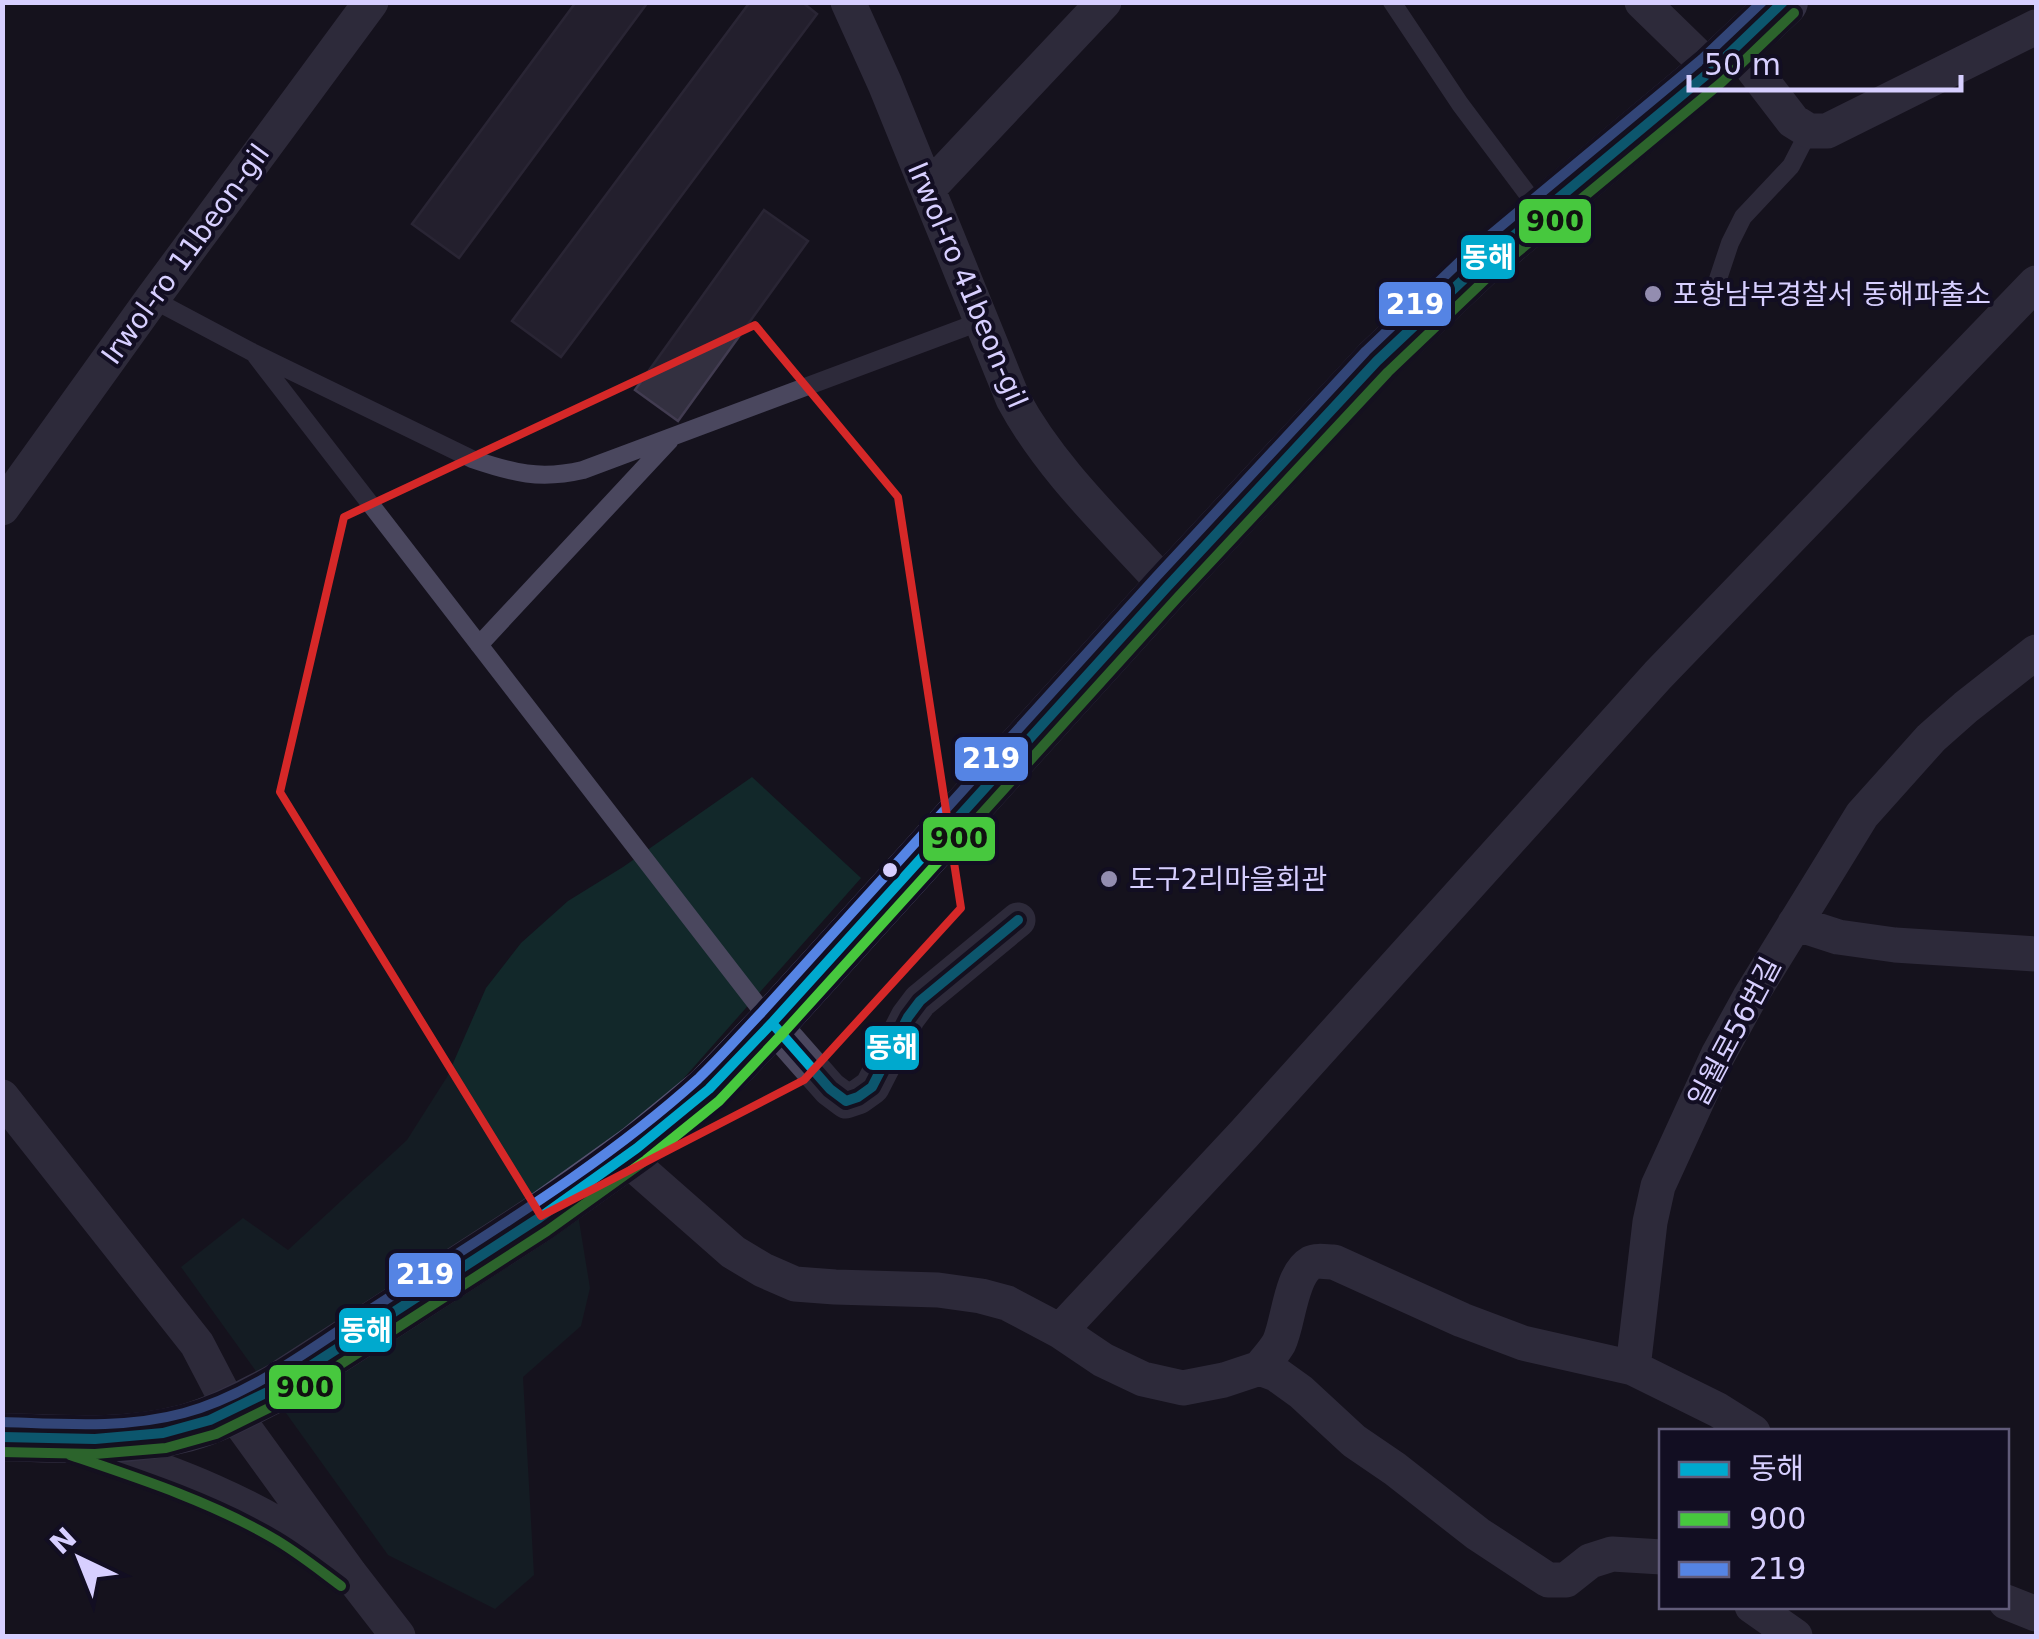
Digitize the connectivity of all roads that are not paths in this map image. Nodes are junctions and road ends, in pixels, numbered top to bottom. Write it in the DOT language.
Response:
graph roads {
  1 [pos="371,2"];
  2 [pos="848,2"];
  3 [pos="1104,2"];
  4 [pos="1392,2"];
  5 [pos="1642,2"];
  6 [pos="1784,2"];
  7 [pos="2036,27"];
  8 [pos="1725,59"];
  9 [pos="1810,131"];
  10 [pos="928,189"];
  11 [pos="1541,212"];
  12 [pos="2036,283"];
  13 [pos="1716,285"];
  14 [pos="152,299"];
  15 [pos="982,321"];
  16 [pos="252,352"];
  17 [pos="674,436"];
  18 [pos="2,508"];
  19 [pos="1167,587"];
  20 [pos="479,644"];
  21 [pos="2036,652"];
  22 [pos="1018,920"];
  23 [pos="1795,923"];
  24 [pos="2036,954"];
  25 [pos="772,1023"];
  26 [pos="2,1097"];
  27 [pos="625,1157"];
  28 [pos="1060,1331"];
  29 [pos="1260,1368"];
  30 [pos="1633,1368"];
  31 [pos="232,1411"];
  32 [pos="1749,1429"];
  33 [pos="2,1437"];
  34 [pos="70,1440"];
  35 [pos="1659,1557"];
  36 [pos="350,1574"];
  37 [pos="2009,1603"];
  38 [pos="1756,1609"];
  39 [pos="2036,1614"];
  40 [pos="398,1636"];
  41 [pos="1795,1636"];
  1 -- 14 [label="street, Irwol-ro 11beon-gil"];
  2 -- 10 [label="street, Irwol-ro 41beon-gil"];
  3 -- 10 [label="street"];
  4 -- 11 [label="lane"];
  5 -- 8 [label="street"];
  6 -- 8 [label="street"];
  7 -- 9 [label="street"];
  8 -- 9 [label="street"];
  8 -- 11 [label="street"];
  9 -- 13 [label="lane"];
  10 -- 15 [label="street, Irwol-ro 41beon-gil"];
  11 -- 19 [label="street"];
  12 -- 28 [label="street"];
  14 -- 16 [label="lane"];
  14 -- 18 [label="street, Irwol-ro 11beon-gil"];
  15 -- 17 [label="lane"];
  15 -- 19 [label="street, Irwol-ro 41beon-gil"];
  16 -- 17 [label="lane"];
  16 -- 20 [label="lane"];
  17 -- 20 [label="lane"];
  19 -- 25 [label="street"];
  20 -- 25 [label="lane"];
  21 -- 23 [label="street, 일월로56번길"];
  22 -- 25 [label="street"];
  23 -- 24 [label="street"];
  23 -- 30 [label="street, 일월로56번길"];
  25 -- 27 [label="street"];
  26 -- 31 [label="street"];
  27 -- 28 [label="street"];
  27 -- 31 [label="street"];
  28 -- 29 [label="street"];
  29 -- 30 [label="street"];
  29 -- 35 [label="street"];
  30 -- 32 [label="street"];
  31 -- 34 [label="street"];
  31 -- 36 [label="street"];
  33 -- 34 [label="street"];
  34 -- 36 [label="street"];
  36 -- 40 [label="street"];
  37 -- 39 [label="street"];
  38 -- 41 [label="street"];
}
